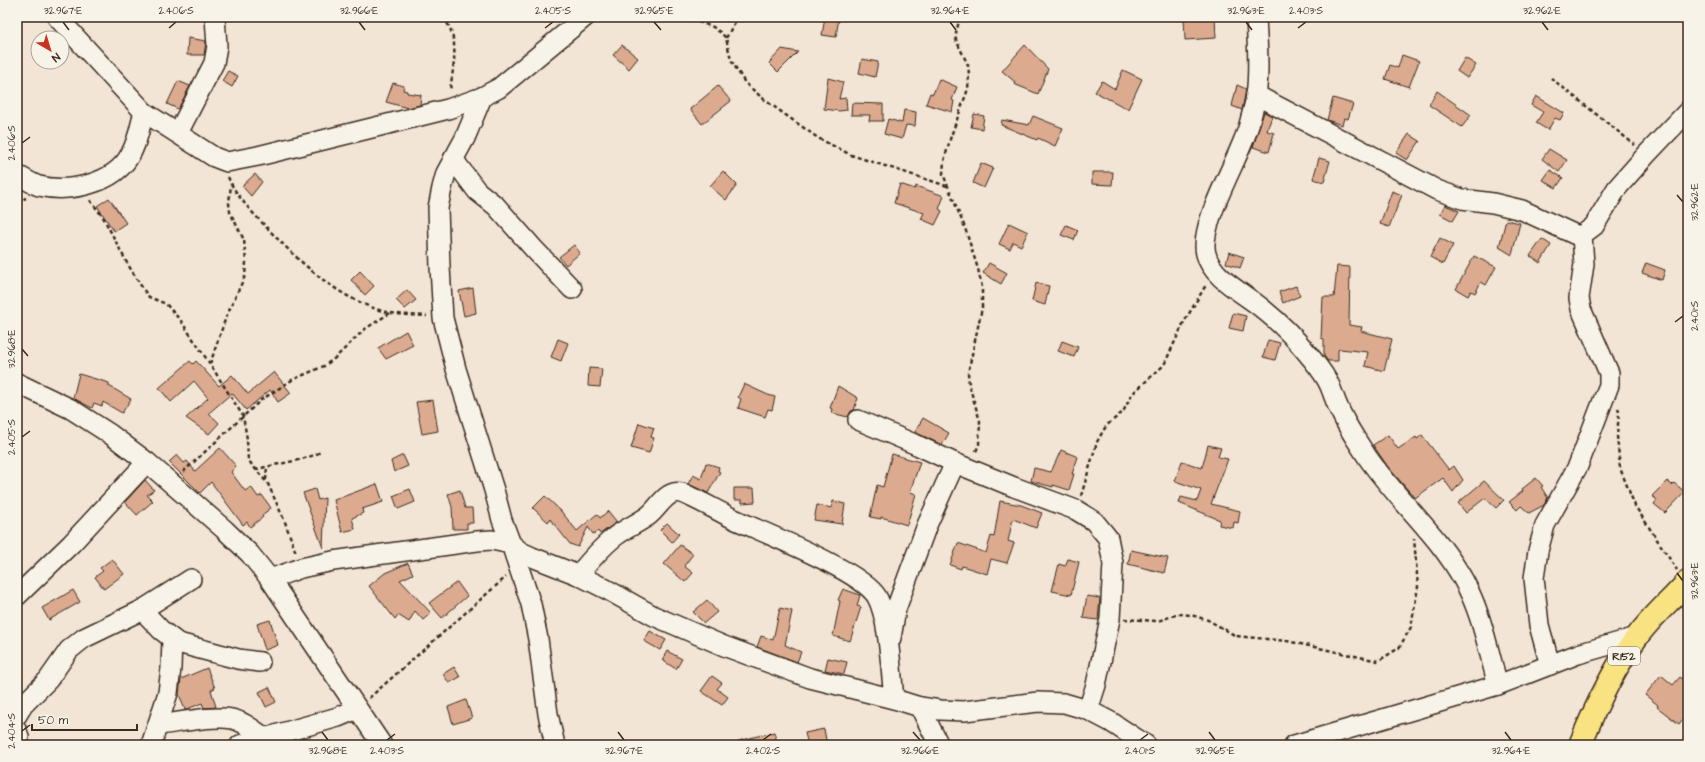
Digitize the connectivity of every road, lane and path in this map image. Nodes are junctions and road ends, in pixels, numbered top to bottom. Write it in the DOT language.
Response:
graph roads {
  1 [pos="57,17"];
  2 [pos="215,17"];
  3 [pos="240,17"];
  4 [pos="252,17"];
  5 [pos="443,17"];
  6 [pos="585,17"];
  7 [pos="685,17"];
  8 [pos="738,17"];
  9 [pos="960,17"];
  10 [pos="1256,17"];
  11 [pos="726,38"];
  12 [pos="1551,78"];
  13 [pos="1256,95"];
  14 [pos="482,97"];
  15 [pos="448,109"];
  16 [pos="1688,111"];
  17 [pos="144,112"];
  18 [pos="178,133"];
  19 [pos="1647,154"];
  20 [pos="453,160"];
  21 [pos="222,161"];
  22 [pos="17,175"];
  23 [pos="231,184"];
  24 [pos="947,186"];
  25 [pos="72,187"];
  26 [pos="1582,234"];
  27 [pos="1213,268"];
  28 [pos="572,289"];
  29 [pos="390,313"];
  30 [pos="443,318"];
  31 [pos="210,364"];
  32 [pos="17,383"];
  33 [pos="1609,386"];
  34 [pos="242,416"];
  35 [pos="858,420"];
  36 [pos="321,452"];
  37 [pos="147,462"];
  38 [pos="267,466"];
  39 [pos="962,466"];
  40 [pos="255,470"];
  41 [pos="266,481"];
  42 [pos="172,483"];
  43 [pos="1076,510"];
  44 [pos="1413,514"];
  45 [pos="511,544"];
  46 [pos="518,565"];
  47 [pos="301,568"];
  48 [pos="578,575"];
  49 [pos="191,579"];
  50 [pos="270,579"];
  51 [pos="1687,583"];
  52 [pos="20,590"];
  53 [pos="142,610"];
  54 [pos="1110,618"];
  55 [pos="1637,637"];
  56 [pos="172,639"];
  57 [pos="889,654"];
  58 [pos="260,662"];
  59 [pos="1550,665"];
  60 [pos="1498,685"];
  61 [pos="894,699"];
  62 [pos="920,707"];
  63 [pos="357,709"];
  64 [pos="1088,710"];
  65 [pos="17,715"];
  66 [pos="158,725"];
  67 [pos="17,731"];
  68 [pos="264,737"];
  69 [pos="18,745"];
  70 [pos="151,745"];
  71 [pos="240,745"];
  72 [pos="382,745"];
  73 [pos="555,745"];
  74 [pos="939,745"];
  75 [pos="1146,745"];
  76 [pos="1294,745"];
  77 [pos="1580,745"];
  1 -- 17 [label="street"];
  2 -- 18 [label="street"];
  3 -- 4 [label="path"];
  5 -- 15 [label="path"];
  6 -- 14 [label="street"];
  7 -- 11 [label="path"];
  8 -- 11 [label="path"];
  9 -- 24 [label="path"];
  10 -- 13 [label="street"];
  11 -- 24 [label="path"];
  12 -- 19 [label="path"];
  13 -- 26 [label="street"];
  13 -- 27 [label="street"];
  14 -- 15 [label="street"];
  14 -- 20 [label="street"];
  15 -- 21 [label="street"];
  16 -- 19 [label="street"];
  17 -- 18 [label="street"];
  17 -- 25 [label="street"];
  18 -- 21 [label="street"];
  19 -- 26 [label="street"];
  20 -- 28 [label="street"];
  20 -- 30 [label="street"];
  21 -- 23 [label="path"];
  22 -- 25 [label="street"];
  23 -- 29 [label="path"];
  23 -- 31 [label="path"];
  24 -- 39 [label="path"];
  25 -- 31 [label="path"];
  26 -- 33 [label="street"];
  27 -- 43 [label="path"];
  27 -- 44 [label="street"];
  29 -- 30 [label="path"];
  29 -- 34 [label="path"];
  30 -- 45 [label="street"];
  31 -- 34 [label="path"];
  32 -- 37 [label="street"];
  33 -- 51 [label="path"];
  33 -- 59 [label="street"];
  34 -- 40 [label="path"];
  34 -- 42 [label="path"];
  35 -- 39 [label="street"];
  36 -- 38 [label="path"];
  37 -- 42 [label="street"];
  37 -- 52 [label="street"];
  38 -- 40 [label="path"];
  38 -- 41 [label="path"];
  39 -- 43 [label="street"];
  39 -- 57 [label="street"];
  40 -- 41 [label="path"];
  41 -- 47 [label="path"];
  42 -- 50 [label="street"];
  43 -- 54 [label="street"];
  44 -- 54 [label="path"];
  44 -- 60 [label="street"];
  45 -- 46 [label="street"];
  45 -- 47 [label="street"];
  45 -- 48 [label="street"];
  46 -- 63 [label="path"];
  46 -- 73 [label="street"];
  47 -- 50 [label="street"];
  48 -- 57 [label="street"];
  48 -- 61 [label="street"];
  49 -- 53 [label="street"];
  50 -- 63 [label="street"];
  51 -- 55 [label="main road, R152"];
  53 -- 56 [label="street"];
  53 -- 65 [label="street"];
  54 -- 64 [label="street"];
  55 -- 59 [label="street"];
  55 -- 77 [label="main road, R152"];
  56 -- 58 [label="street"];
  56 -- 66 [label="street"];
  57 -- 61 [label="street"];
  59 -- 60 [label="street"];
  60 -- 76 [label="street"];
  61 -- 62 [label="street"];
  62 -- 64 [label="street"];
  62 -- 74 [label="street"];
  63 -- 68 [label="street"];
  63 -- 72 [label="street"];
  64 -- 75 [label="street"];
  66 -- 68 [label="street"];
  66 -- 70 [label="street"];
  67 -- 69 [label="street"];
  68 -- 71 [label="street"];
}
